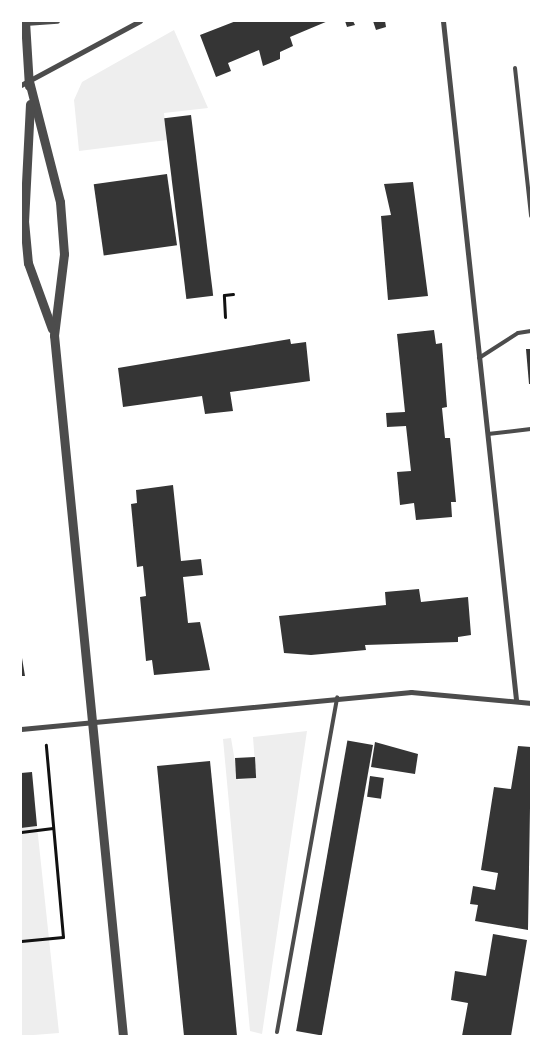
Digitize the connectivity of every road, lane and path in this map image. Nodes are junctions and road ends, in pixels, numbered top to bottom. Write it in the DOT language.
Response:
graph roads {
  1 [pos="57,21"];
  2 [pos="140,21"];
  3 [pos="443,21"];
  4 [pos="25,22"];
  5 [pos="515,68"];
  6 [pos="25,83"];
  7 [pos="531,216"];
  8 [pos="233,294"];
  9 [pos="226,317"];
  10 [pos="531,331"];
  11 [pos="54,335"];
  12 [pos="479,358"];
  13 [pos="531,429"];
  14 [pos="488,434"];
  15 [pos="337,697"];
  16 [pos="516,700"];
  17 [pos="531,703"];
  18 [pos="92,722"];
  19 [pos="44,726"];
  20 [pos="21,728"];
  21 [pos="53,828"];
  22 [pos="21,832"];
  23 [pos="21,941"];
  24 [pos="277,1032"];
  25 [pos="123,1036"];
  1 -- 4 [label="street"];
  2 -- 6 [label="street"];
  3 -- 12 [label="street"];
  4 -- 6 [label="street"];
  5 -- 7 [label="lane"];
  6 -- 11 [label="street"];
  6 -- 11 [label="street"];
  8 -- 9 [label="path"];
  10 -- 12 [label="lane"];
  11 -- 18 [label="street"];
  12 -- 14 [label="street"];
  13 -- 14 [label="lane"];
  14 -- 16 [label="street"];
  15 -- 16 [label="street"];
  15 -- 18 [label="street"];
  15 -- 24 [label="lane"];
  16 -- 17 [label="street"];
  18 -- 19 [label="street"];
  18 -- 25 [label="street"];
  19 -- 20 [label="street"];
  19 -- 21 [label="path"];
  21 -- 22 [label="path"];
  21 -- 23 [label="path"];
}
